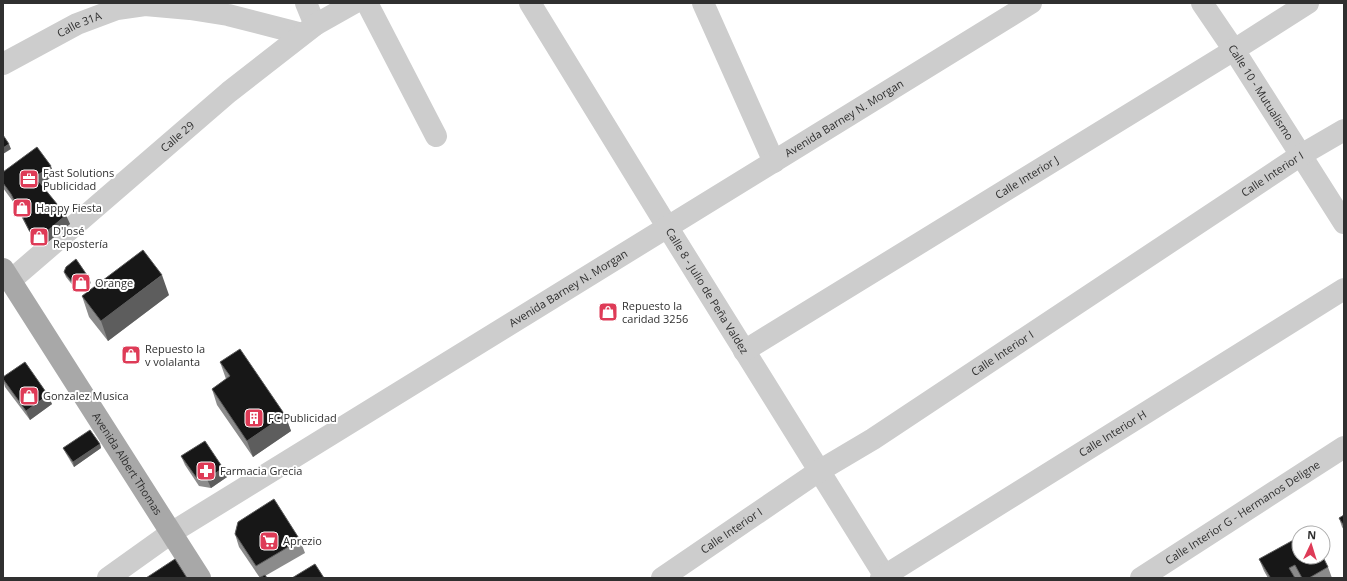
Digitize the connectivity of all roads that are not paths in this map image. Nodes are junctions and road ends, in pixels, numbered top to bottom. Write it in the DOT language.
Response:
graph roads {
  1 [pos="306,3"];
  2 [pos="354,3"];
  3 [pos="367,3"];
  4 [pos="530,3"];
  5 [pos="703,3"];
  6 [pos="1031,3"];
  7 [pos="1202,3"];
  8 [pos="1308,3"];
  9 [pos="145,4"];
  10 [pos="309,30"];
  11 [pos="1234,50"];
  12 [pos="3,64"];
  13 [pos="1344,130"];
  14 [pos="436,136"];
  15 [pos="1301,155"];
  16 [pos="774,162"];
  17 [pos="1344,223"];
  18 [pos="668,228"];
  19 [pos="6,275"];
  20 [pos="1344,288"];
  21 [pos="744,350"];
  22 [pos="1344,447"];
  23 [pos="819,471"];
  24 [pos="171,533"];
  25 [pos="884,577"];
  26 [pos="108,578"];
  27 [pos="200,578"];
  28 [pos="662,578"];
  29 [pos="1140,578"];
  1 -- 10 [label="street"];
  2 -- 10 [label="street, Calle 29"];
  3 -- 14 [label="street"];
  4 -- 18 [label="street, Calle 8 - Julio de Peña Valdez"];
  5 -- 16 [label="street"];
  6 -- 16 [label="street, Avenida Barney N. Morgan"];
  7 -- 11 [label="street, Calle 10 - Mutualismo"];
  8 -- 11 [label="street, Calle Interior J"];
  9 -- 10 [label="street, Calle 31A"];
  9 -- 12 [label="street, Calle 31A"];
  10 -- 19 [label="street, Calle 29"];
  11 -- 15 [label="street, Calle 10 - Mutualismo"];
  11 -- 21 [label="street, Calle Interior J"];
  13 -- 15 [label="street, Calle Interior I"];
  15 -- 17 [label="street, Calle 10 - Mutualismo"];
  15 -- 23 [label="street, Calle Interior I"];
  16 -- 18 [label="street, Avenida Barney N. Morgan"];
  18 -- 21 [label="street, Calle 8 - Julio de Peña Valdez"];
  18 -- 24 [label="street, Avenida Barney N. Morgan"];
  19 -- 24 [label="main road, Avenida Albert Thomas"];
  20 -- 25 [label="street, Calle Interior H"];
  21 -- 23 [label="street, Calle 8 - Julio de Peña Valdez"];
  22 -- 29 [label="street, Calle Interior G - Hermanos Deligne"];
  23 -- 25 [label="street, Calle 8 - Julio de Peña Valdez"];
  23 -- 28 [label="street, Calle Interior I"];
  24 -- 26 [label="street, Avenida Barney N. Morgan"];
  24 -- 27 [label="main road, Avenida Albert Thomas"];
}
